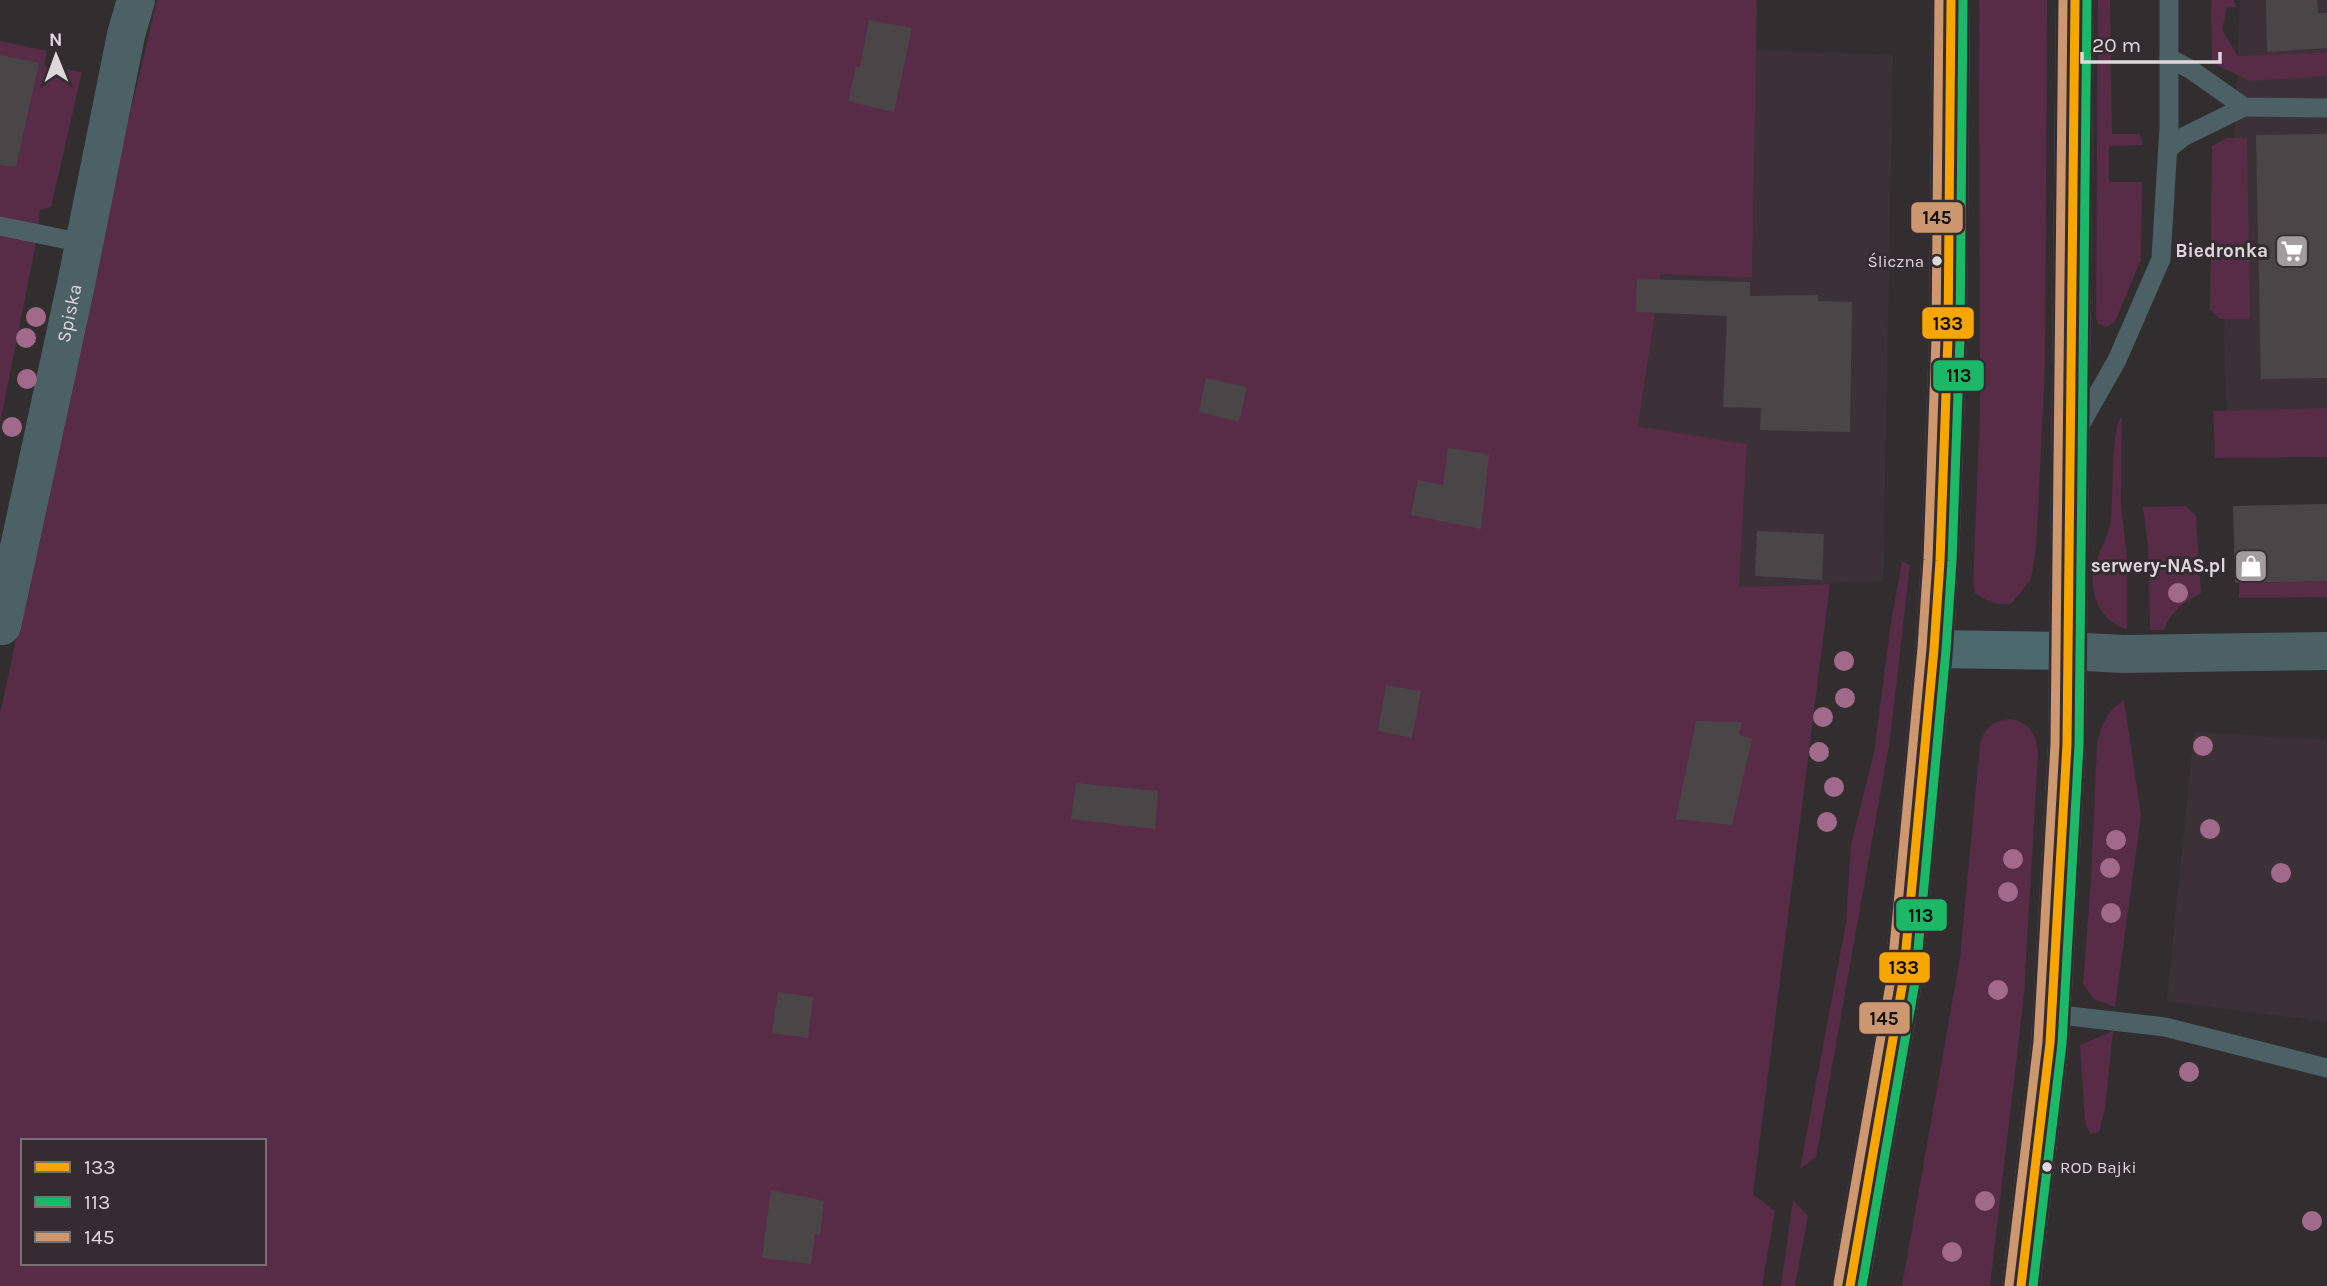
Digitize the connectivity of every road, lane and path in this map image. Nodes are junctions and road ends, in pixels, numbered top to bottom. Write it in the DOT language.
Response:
graph roads {
  1 [pos="136,0"];
  2 [pos="1951,0"];
  3 [pos="2075,0"];
  4 [pos="2169,0"];
  5 [pos="2169,58"];
  6 [pos="2244,107"];
  7 [pos="2327,108"];
  8 [pos="2168,149"];
  9 [pos="0,226"];
  10 [pos="83,243"];
  11 [pos="2070,443"];
  12 [pos="2,626"];
  13 [pos="1934,649"];
  14 [pos="2068,651"];
  15 [pos="2327,651"];
  16 [pos="2052,1014"];
  17 [pos="2327,1068"];
  18 [pos="1850,1286"];
  19 [pos="2021,1286"];
  1 -- 10 [label="street, Spiska"];
  2 -- 13 [label="street"];
  3 -- 11 [label="street"];
  4 -- 5 [label="lane"];
  5 -- 6 [label="lane"];
  5 -- 8 [label="lane"];
  6 -- 7 [label="lane"];
  6 -- 8 [label="lane"];
  8 -- 11 [label="lane"];
  9 -- 10 [label="lane"];
  10 -- 12 [label="street, Spiska"];
  11 -- 14 [label="street"];
  13 -- 14 [label="street"];
  13 -- 18 [label="street"];
  14 -- 15 [label="street"];
  14 -- 16 [label="street"];
  16 -- 17 [label="lane"];
  16 -- 19 [label="street"];
}
